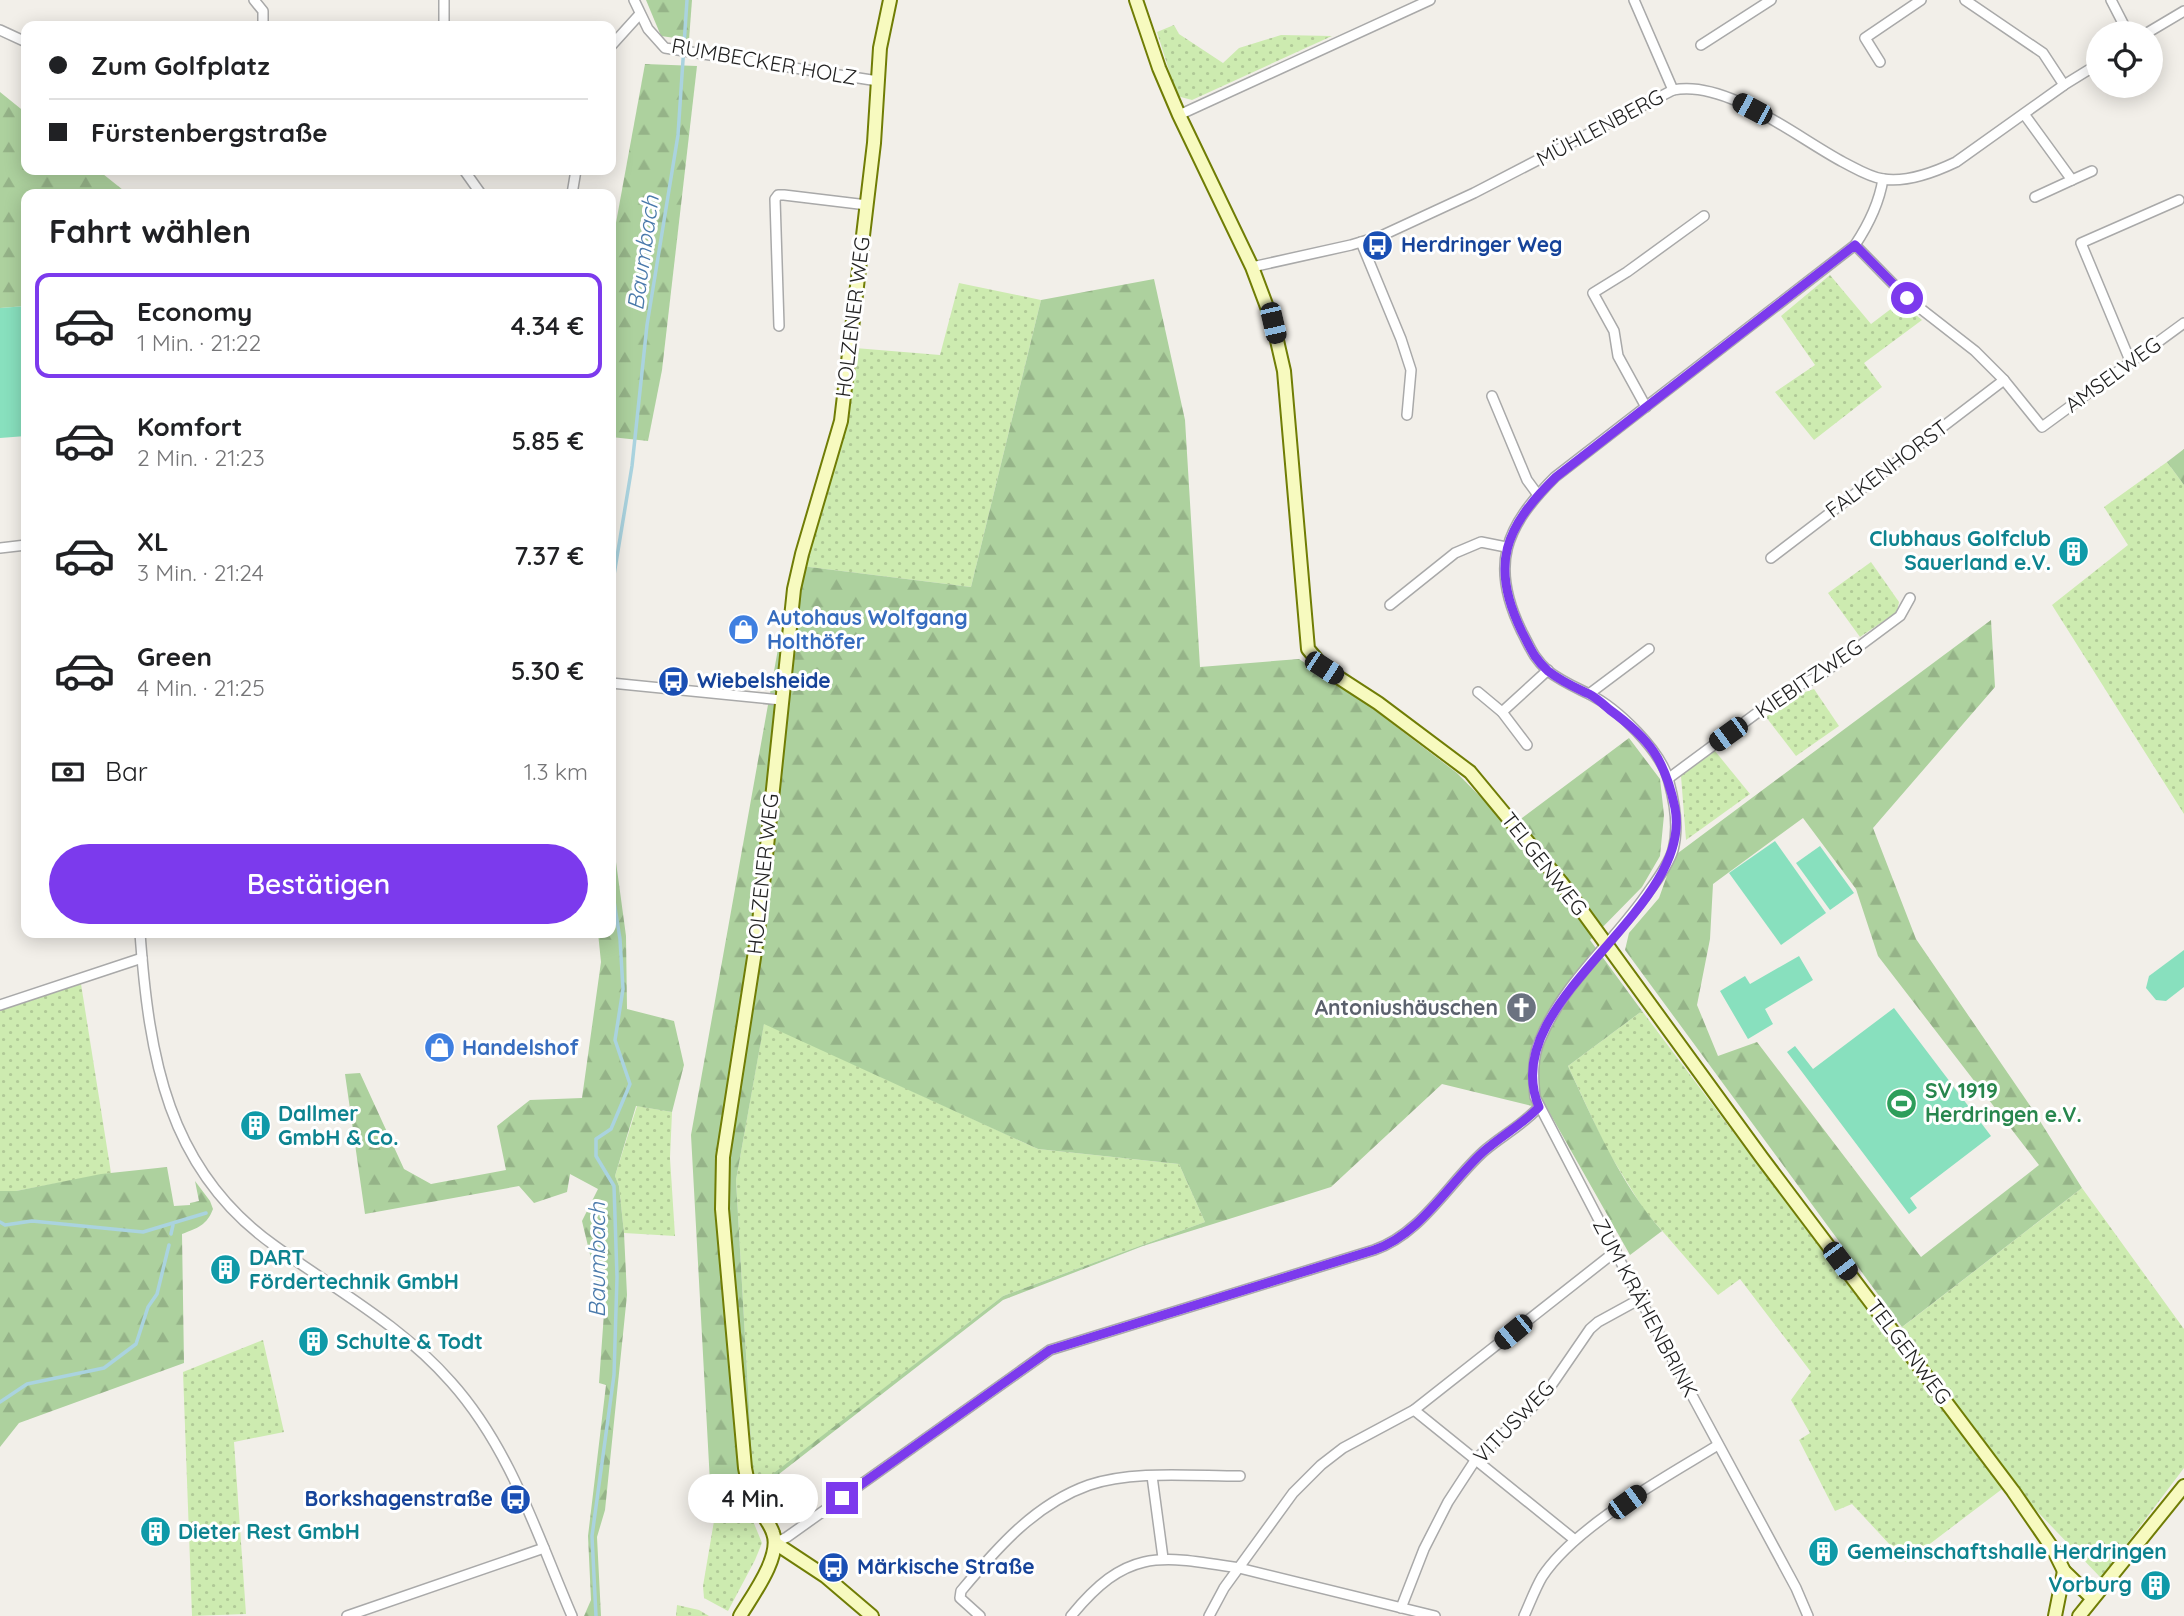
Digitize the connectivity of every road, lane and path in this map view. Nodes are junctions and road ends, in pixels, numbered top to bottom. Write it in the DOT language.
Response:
graph roads {
  1 [pos="254,0"];
  2 [pos="444,0"];
  3 [pos="634,0"];
  4 [pos="890,0"];
  5 [pos="1136,0"];
  6 [pos="1430,0"];
  7 [pos="1634,0"];
  8 [pos="1771,0"];
  9 [pos="1920,0"];
  10 [pos="1965,0"];
  11 [pos="2111,0"];
  12 [pos="2184,11"];
  13 [pos="639,15"];
  14 [pos="263,21"];
  15 [pos="444,21"];
  16 [pos="2122,21"];
  17 [pos="2163,23"];
  18 [pos="0,30"];
  19 [pos="21,40"];
  20 [pos="616,40"];
  21 [pos="1701,45"];
  22 [pos="1880,62"];
  23 [pos="2086,71"];
  24 [pos="878,81"];
  25 [pos="2064,85"];
  26 [pos="1673,90"];
  27 [pos="2024,114"];
  28 [pos="1179,115"];
  29 [pos="2092,171"];
  30 [pos="1883,179"];
  31 [pos="2072,180"];
  32 [pos="2035,197"];
  33 [pos="2179,200"];
  34 [pos="867,205"];
  35 [pos="1704,216"];
  36 [pos="1362,242"];
  37 [pos="1855,245"];
  38 [pos="1252,267"];
  39 [pos="2184,323"];
  40 [pos="779,326"];
  41 [pos="2131,363"];
  42 [pos="2004,380"];
  43 [pos="1492,396"];
  44 [pos="1646,407"];
  45 [pos="1407,415"];
  46 [pos="1538,495"];
  47 [pos="21,546"];
  48 [pos="1506,547"];
  49 [pos="0,548"];
  50 [pos="1771,558"];
  51 [pos="1910,598"];
  52 [pos="1390,605"];
  53 [pos="1649,649"];
  54 [pos="1548,670"];
  55 [pos="616,683"];
  56 [pos="1478,692"];
  57 [pos="1589,694"];
  58 [pos="781,700"];
  59 [pos="1502,712"];
  60 [pos="1527,745"];
  61 [pos="1669,779"];
  62 [pos="140,938"];
  63 [pos="1607,946"];
  64 [pos="142,958"];
  65 [pos="0,1005"];
  66 [pos="1539,1107"];
  67 [pos="1616,1251"];
  68 [pos="1640,1299"];
  69 [pos="1414,1410"];
  70 [pos="1718,1445"];
  71 [pos="1476,1459"];
  72 [pos="1152,1476"];
  73 [pos="1240,1476"];
  74 [pos="2184,1486"];
  75 [pos="1575,1540"];
  76 [pos="775,1543"];
  77 [pos="544,1548"];
  78 [pos="1163,1558"];
  79 [pos="1238,1568"];
  80 [pos="2064,1571"];
  81 [pos="2092,1598"];
  82 [pos="1401,1608"];
  83 [pos="347,1616"];
  84 [pos="572,1616"];
  85 [pos="740,1616"];
  86 [pos="872,1616"];
  87 [pos="981,1616"];
  88 [pos="1071,1616"];
  89 [pos="1209,1616"];
  90 [pos="1435,1616"];
  91 [pos="1524,1616"];
  92 [pos="1808,1616"];
  93 [pos="2055,1616"];
  94 [pos="2079,1616"];
  1 -- 14 [label="street"];
  2 -- 15 [label="street"];
  3 -- 13 [label="street, RUMBECKER HOLZ"];
  4 -- 24 [label="main road, HOLZENER WEG"];
  5 -- 28 [label="main road"];
  6 -- 28 [label="street"];
  7 -- 26 [label="street"];
  8 -- 21 [label="street"];
  9 -- 22 [label="street"];
  10 -- 25 [label="street"];
  11 -- 16 [label="street"];
  12 -- 17 [label="street"];
  13 -- 20 [label="street"];
  13 -- 24 [label="street, RUMBECKER HOLZ"];
  18 -- 19 [label="street"];
  23 -- 25 [label="street, MÜHLENBERG"];
  24 -- 34 [label="main road, HOLZENER WEG"];
  25 -- 27 [label="street, MÜHLENBERG"];
  26 -- 30 [label="street, MÜHLENBERG"];
  26 -- 36 [label="street, MÜHLENBERG"];
  27 -- 30 [label="street, MÜHLENBERG"];
  27 -- 31 [label="street"];
  28 -- 38 [label="main road"];
  29 -- 31 [label="street"];
  30 -- 37 [label="street"];
  31 -- 32 [label="street"];
  33 -- 41 [label="street"];
  34 -- 40 [label="street"];
  34 -- 58 [label="main road, HOLZENER WEG"];
  35 -- 44 [label="street"];
  36 -- 38 [label="street, MÜHLENBERG"];
  36 -- 45 [label="street"];
  37 -- 42 [label="street"];
  37 -- 44 [label="street"];
  38 -- 63 [label="main road, TELGENWEG"];
  39 -- 41 [label="street, AMSELWEG"];
  41 -- 42 [label="street, AMSELWEG"];
  42 -- 50 [label="street, FALKENHORST"];
  43 -- 46 [label="street"];
  44 -- 46 [label="street"];
  46 -- 48 [label="street"];
  47 -- 49 [label="street"];
  48 -- 52 [label="street"];
  48 -- 54 [label="street"];
  51 -- 61 [label="street, KIEBITZWEG"];
  53 -- 57 [label="street"];
  54 -- 57 [label="street"];
  54 -- 59 [label="street"];
  55 -- 58 [label="street"];
  56 -- 59 [label="street"];
  57 -- 61 [label="street"];
  58 -- 76 [label="main road, HOLZENER WEG"];
  59 -- 60 [label="street"];
  61 -- 63 [label="street, ZUM KRÄHENBRINK"];
  62 -- 64 [label="street"];
  63 -- 66 [label="street, ZUM KRÄHENBRINK"];
  63 -- 80 [label="main road, TELGENWEG"];
  64 -- 65 [label="street"];
  64 -- 77 [label="street"];
  66 -- 67 [label="street, ZUM KRÄHENBRINK"];
  66 -- 76 [label="street"];
  67 -- 68 [label="street, ZUM KRÄHENBRINK"];
  67 -- 69 [label="street"];
  68 -- 70 [label="street, ZUM KRÄHENBRINK"];
  68 -- 71 [label="street, VITUSWEG"];
  69 -- 71 [label="street"];
  69 -- 79 [label="street"];
  70 -- 75 [label="street"];
  70 -- 92 [label="street, ZUM KRÄHENBRINK"];
  71 -- 75 [label="street"];
  71 -- 82 [label="street, VITUSWEG"];
  72 -- 73 [label="street"];
  72 -- 78 [label="street"];
  72 -- 87 [label="street"];
  74 -- 81 [label="main road"];
  75 -- 91 [label="street"];
  76 -- 85 [label="main road"];
  76 -- 86 [label="main road"];
  77 -- 83 [label="street"];
  77 -- 84 [label="street"];
  78 -- 79 [label="street"];
  78 -- 88 [label="street"];
  79 -- 82 [label="street"];
  79 -- 89 [label="street"];
  80 -- 81 [label="main road, TELGENWEG"];
  80 -- 93 [label="main road"];
  81 -- 94 [label="main road"];
  82 -- 90 [label="street"];
}
